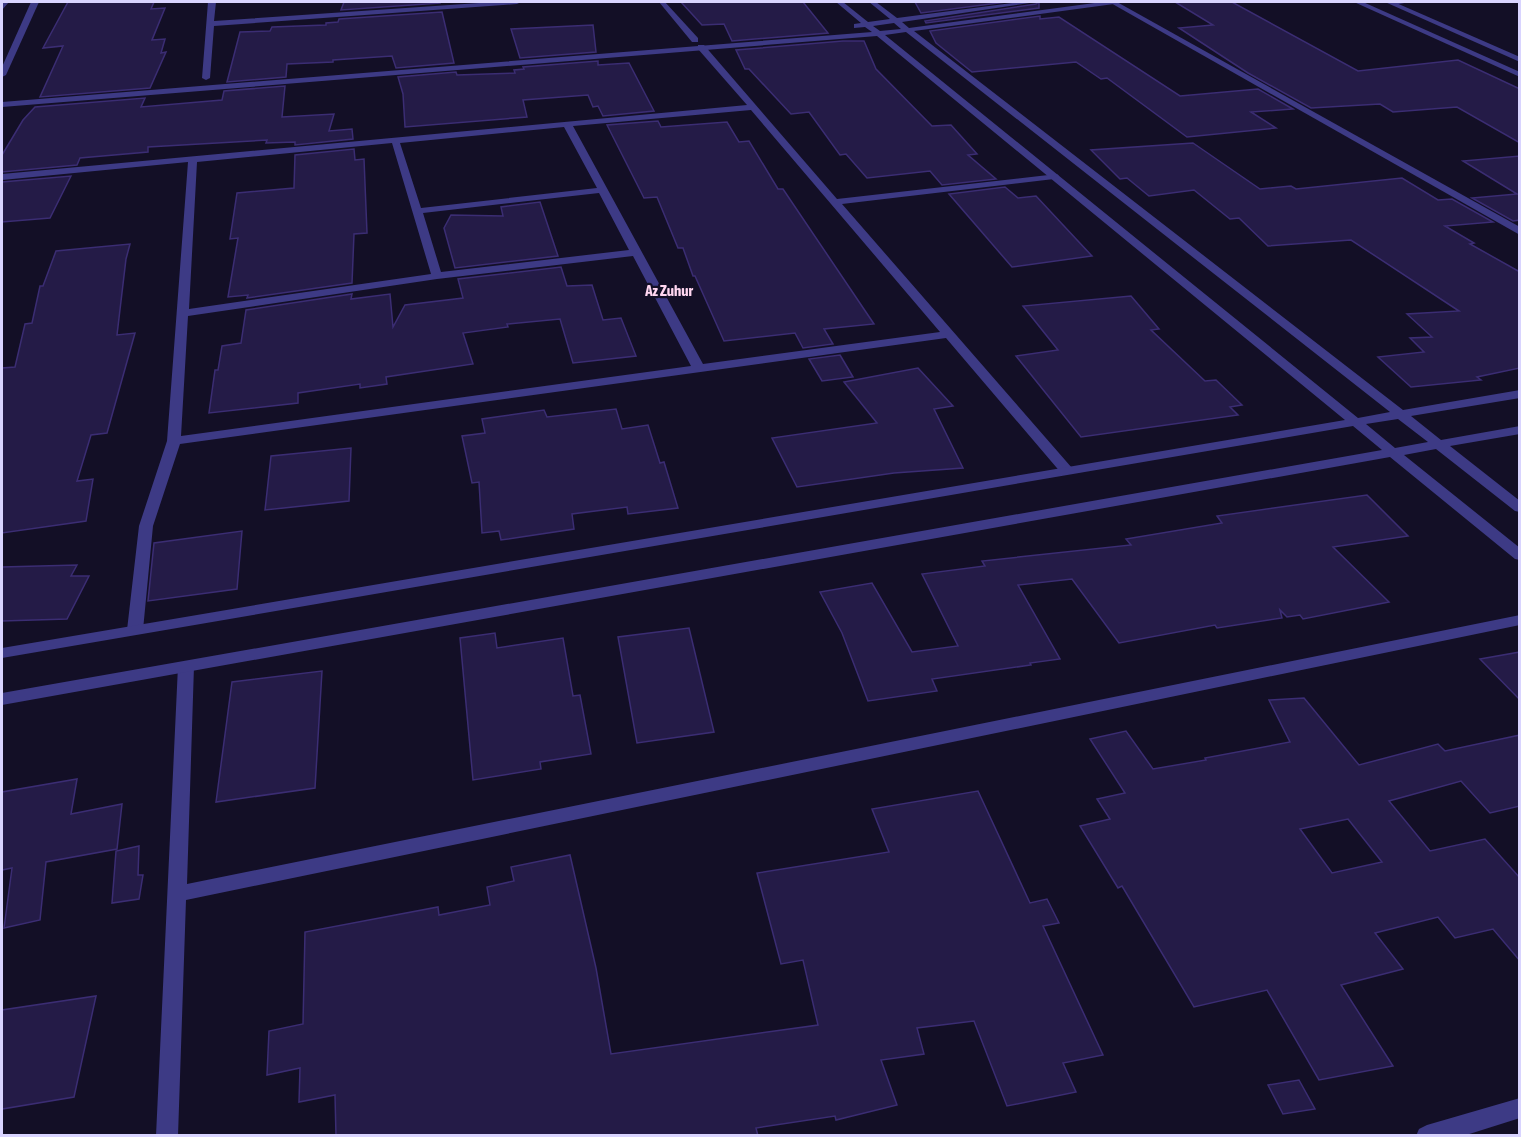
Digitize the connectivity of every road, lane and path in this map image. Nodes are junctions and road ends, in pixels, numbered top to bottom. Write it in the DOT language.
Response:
graph roads {
  1 [pos="5,2"];
  2 [pos="35,2"];
  3 [pos="212,2"];
  4 [pos="490,2"];
  5 [pos="517,2"];
  6 [pos="662,2"];
  7 [pos="838,2"];
  8 [pos="872,2"];
  9 [pos="1032,2"];
  10 [pos="1114,2"];
  11 [pos="1358,2"];
  12 [pos="1391,2"];
  13 [pos="1406,2"];
  14 [pos="2,8"];
  15 [pos="895,20"];
  16 [pos="210,24"];
  17 [pos="868,25"];
  18 [pos="845,27"];
  19 [pos="908,30"];
  20 [pos="799,31"];
  21 [pos="878,34"];
  22 [pos="698,44"];
  23 [pos="1520,60"];
  24 [pos="373,65"];
  25 [pos="2,75"];
  26 [pos="1520,75"];
  27 [pos="206,78"];
  28 [pos="218,78"];
  29 [pos="194,79"];
  30 [pos="2,105"];
  31 [pos="753,107"];
  32 [pos="567,124"];
  33 [pos="395,140"];
  34 [pos="193,159"];
  35 [pos="1054,176"];
  36 [pos="2,177"];
  37 [pos="603,190"];
  38 [pos="835,202"];
  39 [pos="417,212"];
  40 [pos="1520,232"];
  41 [pos="636,252"];
  42 [pos="437,276"];
  43 [pos="182,313"];
  44 [pos="949,334"];
  45 [pos="699,369"];
  46 [pos="1520,394"];
  47 [pos="1400,414"];
  48 [pos="1355,422"];
  49 [pos="1520,430"];
  50 [pos="174,441"];
  51 [pos="1438,444"];
  52 [pos="1392,452"];
  53 [pos="1067,471"];
  54 [pos="1520,508"];
  55 [pos="1520,556"];
  56 [pos="1520,620"];
  57 [pos="135,630"];
  58 [pos="2,653"];
  59 [pos="186,666"];
  60 [pos="2,699"];
  61 [pos="177,894"];
  62 [pos="1520,1108"];
  63 [pos="167,1136"];
  64 [pos="1427,1136"];
  1 -- 14 [label="street"];
  2 -- 25 [label="street"];
  3 -- 16 [label="street"];
  4 -- 5 [label="street"];
  4 -- 16 [label="street"];
  6 -- 22 [label="street"];
  7 -- 17 [label="street"];
  8 -- 15 [label="street"];
  9 -- 15 [label="street"];
  10 -- 19 [label="street"];
  10 -- 40 [label="street"];
  11 -- 26 [label="street"];
  12 -- 13 [label="street"];
  12 -- 23 [label="street"];
  15 -- 17 [label="street"];
  15 -- 19 [label="street"];
  16 -- 27 [label="street"];
  17 -- 18 [label="street"];
  17 -- 21 [label="street"];
  19 -- 21 [label="street"];
  19 -- 47 [label="street"];
  20 -- 22 [label="street"];
  21 -- 22 [label="street"];
  21 -- 35 [label="street"];
  22 -- 24 [label="street"];
  22 -- 30 [label="street"];
  22 -- 31 [label="street"];
  27 -- 28 [label="street"];
  27 -- 29 [label="street"];
  31 -- 32 [label="street"];
  31 -- 38 [label="street"];
  32 -- 33 [label="street"];
  32 -- 37 [label="street"];
  33 -- 34 [label="street"];
  33 -- 39 [label="street"];
  34 -- 36 [label="street"];
  34 -- 43 [label="street"];
  35 -- 38 [label="street"];
  35 -- 48 [label="street"];
  37 -- 39 [label="street"];
  37 -- 41 [label="street"];
  38 -- 44 [label="street"];
  39 -- 42 [label="street"];
  41 -- 42 [label="street"];
  41 -- 45 [label="street"];
  42 -- 43 [label="street"];
  43 -- 50 [label="street"];
  44 -- 45 [label="street"];
  44 -- 53 [label="street"];
  45 -- 50 [label="street"];
  46 -- 47 [label="street"];
  47 -- 48 [label="street"];
  47 -- 51 [label="street"];
  48 -- 52 [label="street"];
  48 -- 53 [label="street"];
  49 -- 51 [label="street"];
  50 -- 57 [label="street"];
  51 -- 52 [label="street"];
  51 -- 54 [label="street"];
  52 -- 55 [label="street"];
  52 -- 59 [label="street"];
  53 -- 57 [label="street"];
  56 -- 61 [label="street"];
  57 -- 58 [label="street"];
  59 -- 60 [label="street"];
  59 -- 61 [label="street"];
  61 -- 63 [label="street"];
  62 -- 64 [label="street"];
}
